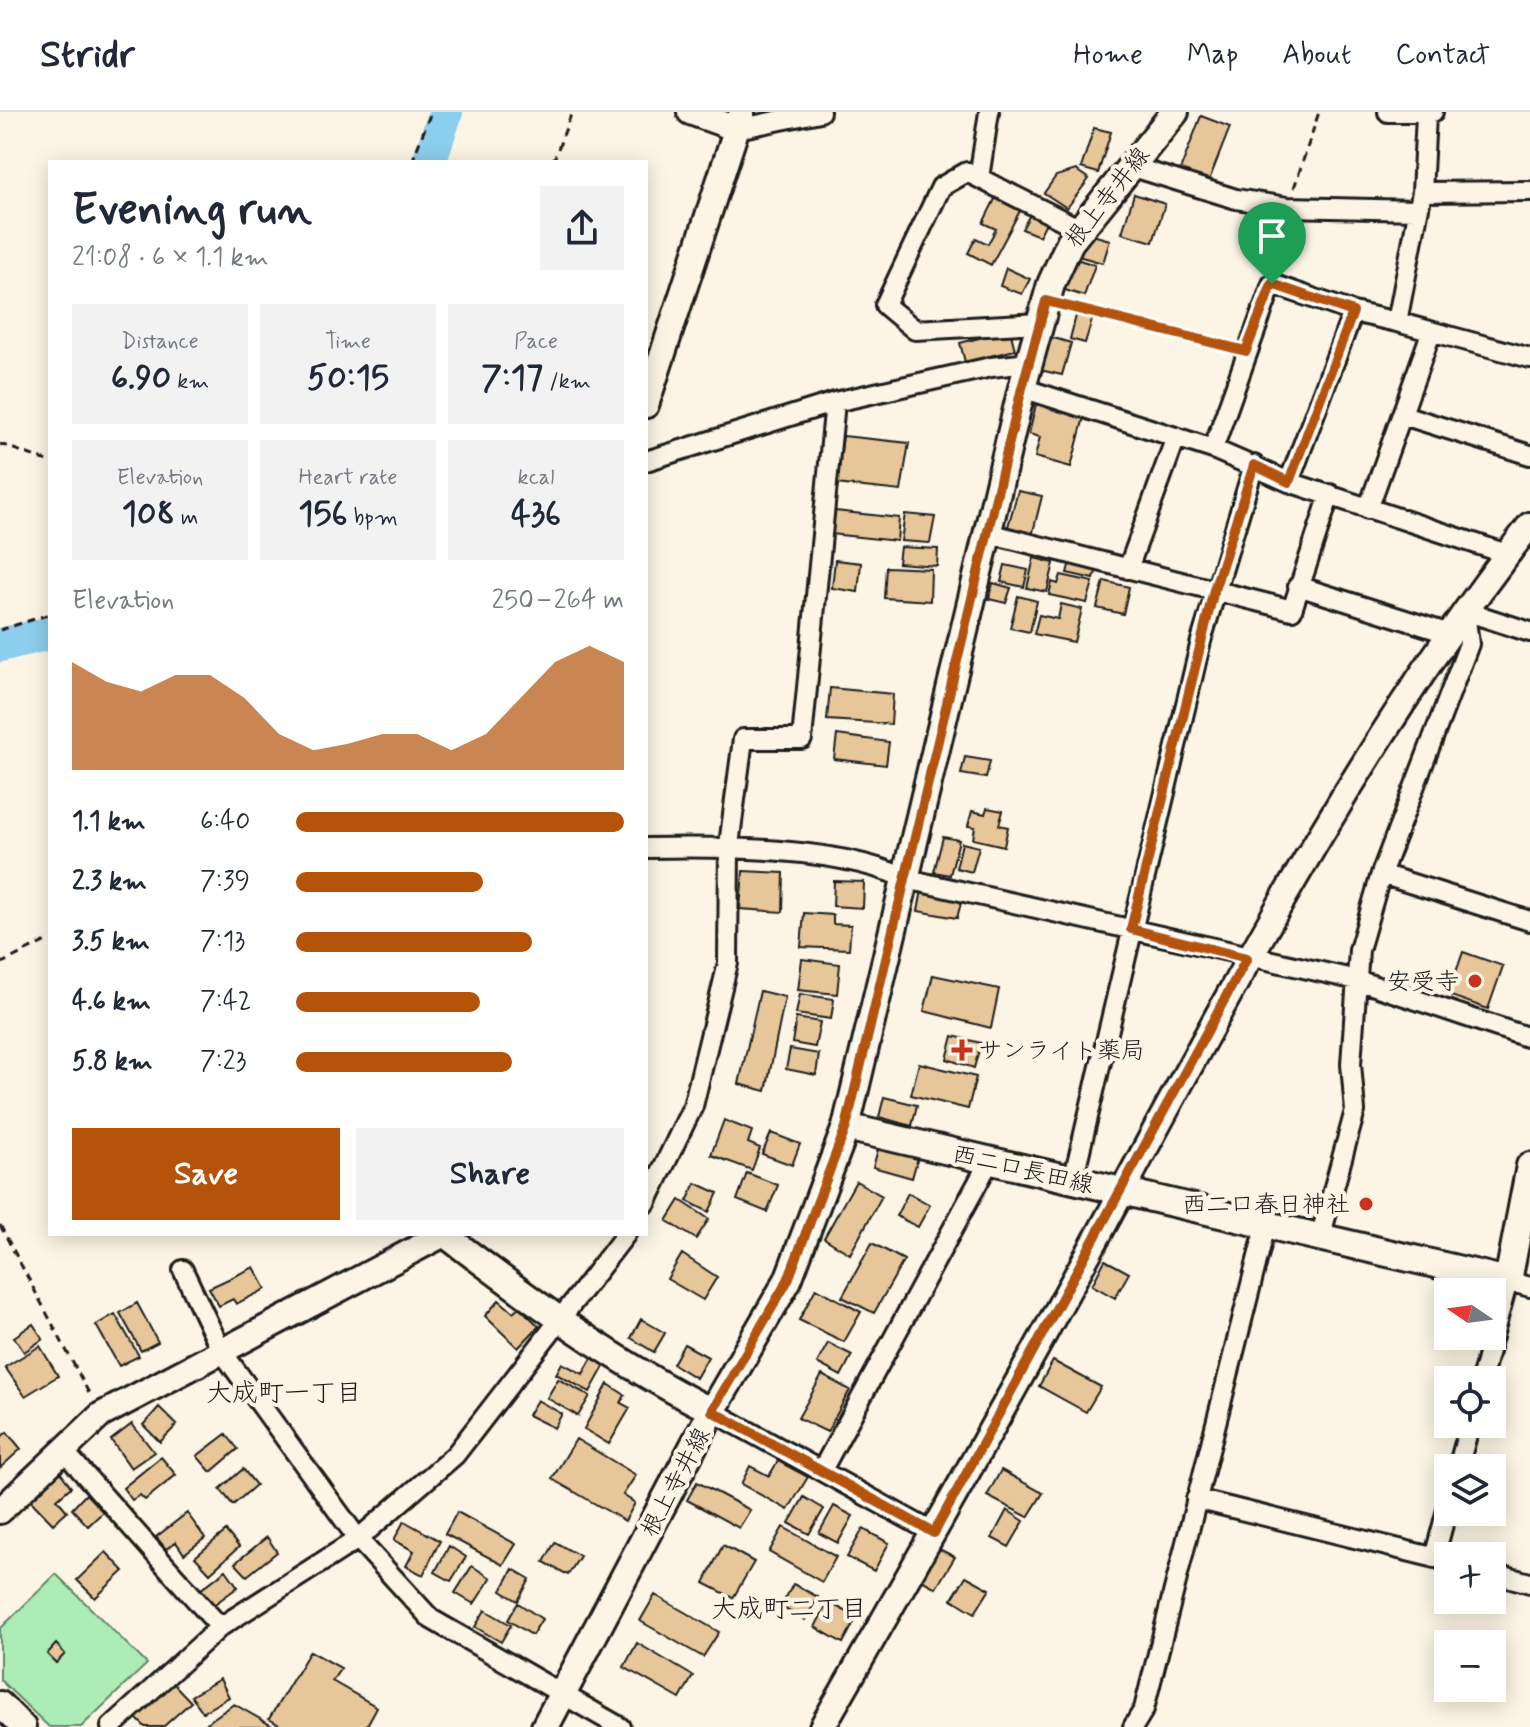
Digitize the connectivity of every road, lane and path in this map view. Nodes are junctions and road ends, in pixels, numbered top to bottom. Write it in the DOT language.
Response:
graph roads {
  1 [pos="431,112"];
  2 [pos="572,112"];
  3 [pos="690,112"];
  4 [pos="820,112"];
  5 [pos="989,112"];
  6 [pos="1175,112"];
  7 [pos="1388,112"];
  8 [pos="1430,113"];
  9 [pos="740,120"];
  10 [pos="413,160"];
  11 [pos="554,160"];
  12 [pos="1130,166"];
  13 [pos="979,178"];
  14 [pos="1530,191"];
  15 [pos="1420,201"];
  16 [pos="1080,229"];
  17 [pos="1042,312"];
  18 [pos="1353,312"];
  19 [pos="1397,322"];
  20 [pos="1431,333"];
  21 [pos="1246,351"];
  22 [pos="1530,358"];
  23 [pos="1025,375"];
  24 [pos="648,399"];
  25 [pos="835,402"];
  26 [pos="1403,415"];
  27 [pos="1176,437"];
  28 [pos="0,444"];
  29 [pos="1213,449"];
  30 [pos="1530,455"];
  31 [pos="648,460"];
  32 [pos="48,461"];
  33 [pos="1254,465"];
  34 [pos="1289,482"];
  35 [pos="1330,494"];
  36 [pos="1368,509"];
  37 [pos="1530,525"];
  38 [pos="988,533"];
  39 [pos="1507,554"];
  40 [pos="1128,569"];
  41 [pos="1298,586"];
  42 [pos="1214,590"];
  43 [pos="1465,611"];
  44 [pos="48,615"];
  45 [pos="0,630"];
  46 [pos="1530,632"];
  47 [pos="1450,634"];
  48 [pos="729,845"];
  49 [pos="648,848"];
  50 [pos="1381,874"];
  51 [pos="907,879"];
  52 [pos="1530,921"];
  53 [pos="1131,929"];
  54 [pos="48,940"];
  55 [pos="1247,958"];
  56 [pos="0,964"];
  57 [pos="1357,980"];
  58 [pos="1530,1038"];
  59 [pos="846,1127"];
  60 [pos="989,1162"];
  61 [pos="1530,1166"];
  62 [pos="1073,1180"];
  63 [pos="1121,1193"];
  64 [pos="648,1199"];
  65 [pos="0,1225"];
  66 [pos="1266,1225"];
  67 [pos="440,1236"];
  68 [pos="447,1236"];
  69 [pos="624,1236"];
  70 [pos="1320,1238"];
  71 [pos="183,1270"];
  72 [pos="1519,1284"];
  73 [pos="558,1318"];
  74 [pos="221,1350"];
  75 [pos="1487,1366"];
  76 [pos="712,1411"];
  77 [pos="101,1415"];
  78 [pos="62,1449"];
  79 [pos="822,1470"];
  80 [pos="1196,1499"];
  81 [pos="0,1511"];
  82 [pos="934,1533"];
  83 [pos="358,1539"];
  84 [pos="1434,1558"];
  85 [pos="1506,1577"];
  86 [pos="1530,1583"];
  87 [pos="220,1627"];
  88 [pos="563,1695"];
  89 [pos="0,1704"];
  90 [pos="23,1727"];
  91 [pos="111,1727"];
  92 [pos="545,1727"];
  93 [pos="620,1727"];
  94 [pos="822,1727"];
  95 [pos="1133,1727"];
  1 -- 10 [label="path"];
  2 -- 11 [label="path"];
  3 -- 9 [label="street"];
  4 -- 9 [label="street"];
  5 -- 13 [label="street"];
  6 -- 12 [label="main road, 根上寺井線"];
  7 -- 8 [label="street"];
  8 -- 15 [label="street"];
  9 -- 24 [label="street"];
  12 -- 15 [label="street"];
  12 -- 16 [label="main road, 根上寺井線"];
  13 -- 16 [label="street"];
  13 -- 17 [label="street"];
  14 -- 15 [label="street"];
  15 -- 19 [label="street"];
  16 -- 17 [label="main road, 根上寺井線"];
  17 -- 21 [label="path"];
  17 -- 23 [label="main road, 根上寺井線"];
  18 -- 19 [label="street"];
  18 -- 21 [label="street"];
  18 -- 34 [label="street"];
  19 -- 20 [label="street"];
  20 -- 22 [label="street"];
  20 -- 26 [label="street"];
  21 -- 29 [label="street"];
  23 -- 25 [label="street"];
  23 -- 27 [label="street"];
  23 -- 38 [label="main road, 根上寺井線"];
  25 -- 31 [label="street"];
  25 -- 48 [label="street"];
  26 -- 30 [label="street"];
  26 -- 36 [label="street"];
  27 -- 29 [label="street"];
  27 -- 40 [label="street"];
  28 -- 32 [label="path"];
  29 -- 33 [label="street"];
  33 -- 34 [label="street"];
  33 -- 42 [label="street"];
  34 -- 35 [label="street"];
  35 -- 36 [label="street"];
  35 -- 41 [label="street"];
  36 -- 39 [label="street"];
  37 -- 39 [label="street"];
  38 -- 40 [label="street"];
  38 -- 51 [label="main road, 根上寺井線"];
  39 -- 43 [label="street"];
  40 -- 42 [label="street"];
  41 -- 42 [label="street"];
  41 -- 47 [label="street"];
  42 -- 53 [label="street"];
  43 -- 46 [label="street"];
  43 -- 47 [label="street"];
  43 -- 50 [label="street"];
  44 -- 45 [label="path"];
  47 -- 55 [label="street"];
  48 -- 49 [label="street"];
  48 -- 51 [label="street"];
  48 -- 64 [label="street"];
  50 -- 52 [label="street"];
  50 -- 57 [label="street"];
  51 -- 53 [label="street"];
  51 -- 59 [label="main road, 根上寺井線"];
  53 -- 55 [label="street"];
  53 -- 62 [label="street"];
  54 -- 56 [label="path"];
  55 -- 57 [label="street"];
  55 -- 63 [label="street"];
  57 -- 58 [label="street"];
  57 -- 70 [label="street"];
  59 -- 60 [label="main road, 西二口長田線"];
  59 -- 76 [label="main road, 根上寺井線"];
  60 -- 62 [label="main road, 西二口長田線"];
  60 -- 79 [label="street"];
  61 -- 72 [label="main road"];
  62 -- 63 [label="main road, 西二口長田線"];
  63 -- 66 [label="main road, 西二口長田線"];
  63 -- 82 [label="street"];
  65 -- 77 [label="path"];
  66 -- 70 [label="main road, 西二口長田線"];
  66 -- 80 [label="street"];
  67 -- 74 [label="street"];
  68 -- 73 [label="street"];
  69 -- 73 [label="street"];
  70 -- 72 [label="main road, 西二口長田線"];
  71 -- 74 [label="street"];
  72 -- 75 [label="street"];
  73 -- 76 [label="street"];
  73 -- 83 [label="street"];
  74 -- 77 [label="street"];
  74 -- 83 [label="street"];
  76 -- 79 [label="street"];
  76 -- 88 [label="main road, 根上寺井線"];
  77 -- 78 [label="street"];
  78 -- 81 [label="street"];
  78 -- 87 [label="street"];
  79 -- 82 [label="street"];
  80 -- 84 [label="street"];
  80 -- 95 [label="street"];
  82 -- 94 [label="street"];
  83 -- 87 [label="street"];
  83 -- 88 [label="street"];
  85 -- 86 [label="street"];
  87 -- 91 [label="street"];
  88 -- 92 [label="main road, 根上寺井線"];
  88 -- 93 [label="street"];
  89 -- 90 [label="street"];
}
